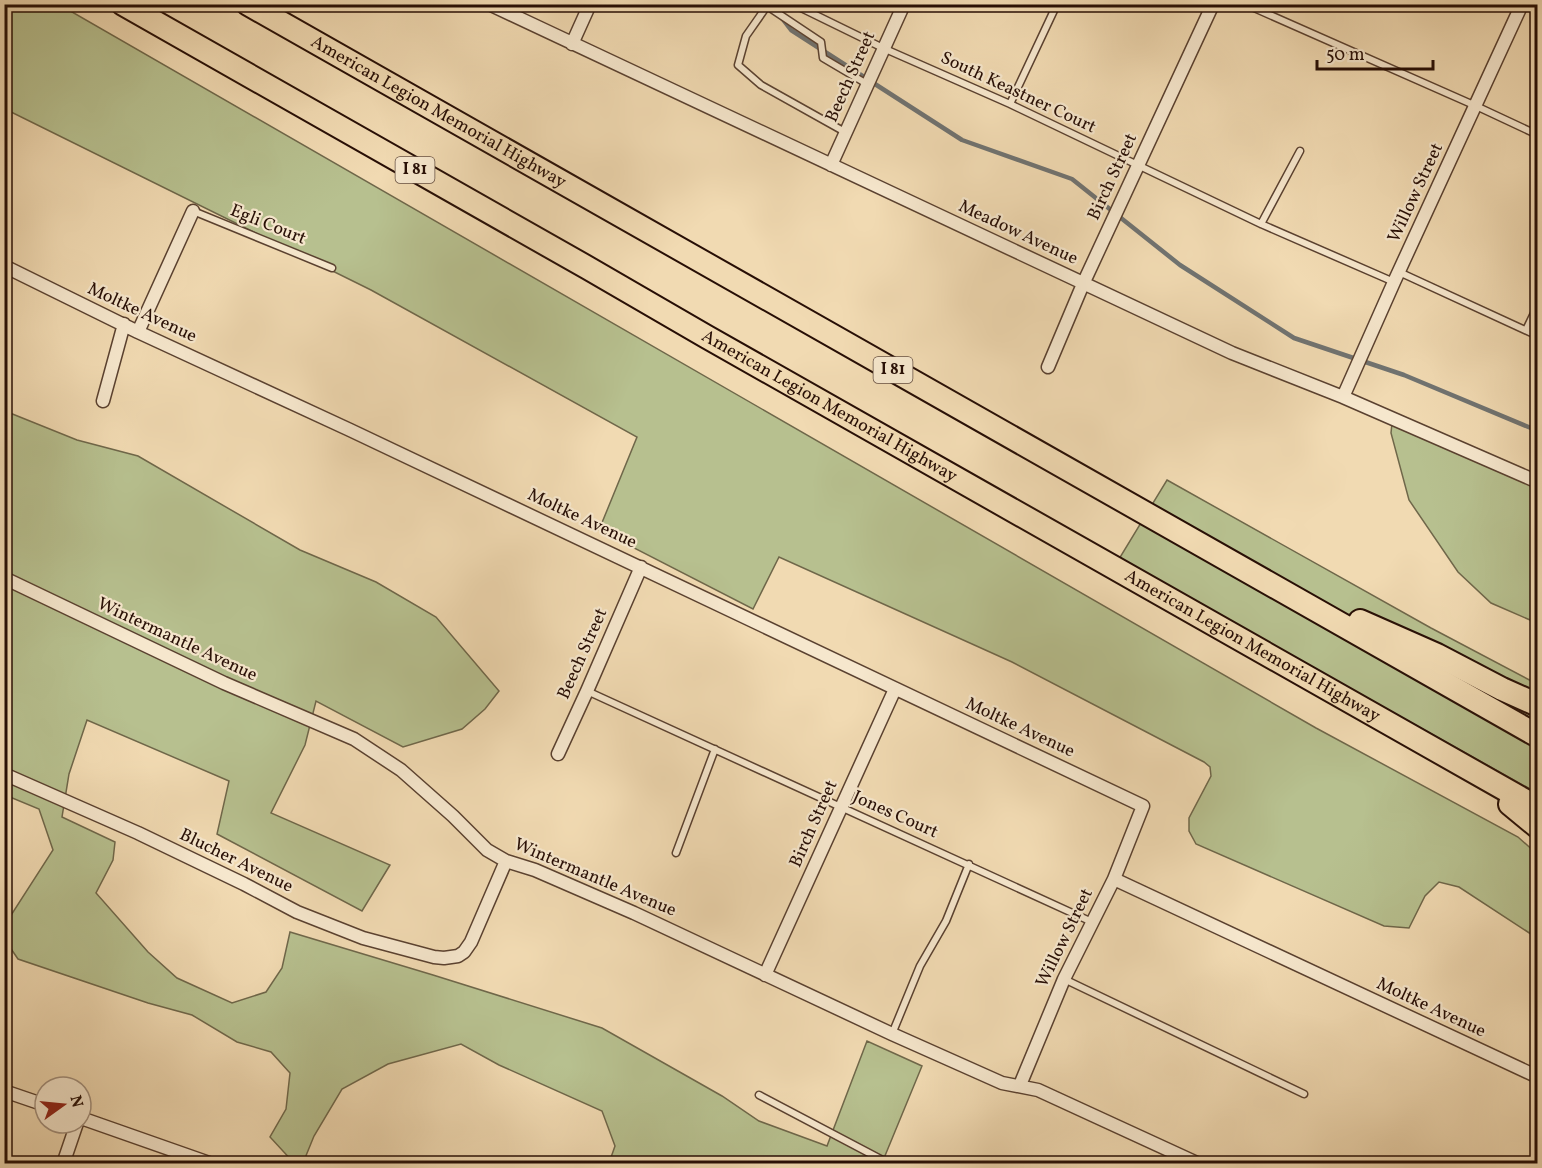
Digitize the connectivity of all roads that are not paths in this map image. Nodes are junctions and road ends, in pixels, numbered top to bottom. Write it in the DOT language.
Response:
graph roads {
  1 [pos="123,4"];
  2 [pos="248,4"];
  3 [pos="489,4"];
  4 [pos="590,4"];
  5 [pos="793,4"];
  6 [pos="904,4"];
  7 [pos="1057,4"];
  8 [pos="1213,4"];
  9 [pos="1245,4"];
  10 [pos="1522,4"];
  11 [pos="767,5"];
  12 [pos="572,44"];
  13 [pos="883,48"];
  14 [pos="867,84"];
  15 [pos="1010,104"];
  16 [pos="1476,106"];
  17 [pos="846,132"];
  18 [pos="1538,135"];
  19 [pos="1300,151"];
  20 [pos="831,165"];
  21 [pos="1138,166"];
  22 [pos="193,211"];
  23 [pos="1261,224"];
  24 [pos="4,266"];
  25 [pos="332,268"];
  26 [pos="1397,277"];
  27 [pos="1083,284"];
  28 [pos="1538,305"];
  29 [pos="124,324"];
  30 [pos="1526,330"];
  31 [pos="138,332"];
  32 [pos="1538,336"];
  33 [pos="1048,367"];
  34 [pos="1343,397"];
  35 [pos="103,401"];
  36 [pos="1538,482"];
  37 [pos="641,567"];
  38 [pos="4,578"];
  39 [pos="1261,579"];
  40 [pos="895,689"];
  41 [pos="587,691"];
  42 [pos="1538,705"];
  43 [pos="1538,736"];
  44 [pos="715,749"];
  45 [pos="558,754"];
  46 [pos="1460,763"];
  47 [pos="4,774"];
  48 [pos="1143,806"];
  49 [pos="841,807"];
  50 [pos="1538,808"];
  51 [pos="1538,827"];
  52 [pos="676,853"];
  53 [pos="506,861"];
  54 [pos="969,864"];
  55 [pos="1114,879"];
  56 [pos="1092,922"];
  57 [pos="765,975"];
  58 [pos="1064,979"];
  59 [pos="892,1034"];
  60 [pos="1538,1077"];
  61 [pos="1020,1085"];
  62 [pos="4,1091"];
  63 [pos="1304,1094"];
  64 [pos="759,1095"];
  65 [pos="33,1101"];
  66 [pos="93,1123"];
  67 [pos="72,1135"];
  68 [pos="187,1159"];
  69 [pos="63,1164"];
  70 [pos="212,1164"];
  71 [pos="890,1164"];
  72 [pos="1199,1164"];
  1 -- 46 [label="highway, American Legion Memorial Highway / I 81"];
  2 -- 39 [label="highway, American Legion Memorial Highway / I 81"];
  3 -- 12 [label="street, Meadow Avenue"];
  4 -- 12 [label="street"];
  5 -- 13 [label="lane, South Keastner Court"];
  6 -- 13 [label="street, Beech Street"];
  7 -- 15 [label="lane"];
  8 -- 21 [label="street, Birch Street"];
  9 -- 16 [label="lane"];
  10 -- 16 [label="street, Willow Street"];
  11 -- 14 [label="lane"];
  11 -- 17 [label="lane"];
  12 -- 20 [label="street, Meadow Avenue"];
  13 -- 14 [label="street, Beech Street"];
  13 -- 15 [label="lane, South Keastner Court"];
  14 -- 17 [label="street, Beech Street"];
  15 -- 21 [label="lane, South Keastner Court"];
  16 -- 18 [label="lane"];
  16 -- 26 [label="street, Willow Street"];
  17 -- 20 [label="street, Beech Street"];
  19 -- 23 [label="lane"];
  20 -- 27 [label="street, Meadow Avenue"];
  21 -- 23 [label="lane, South Keastner Court"];
  21 -- 27 [label="street, Birch Street"];
  22 -- 25 [label="lane, Egli Court"];
  22 -- 31 [label="street"];
  23 -- 26 [label="lane, South Keastner Court"];
  24 -- 29 [label="street, Moltke Avenue"];
  26 -- 30 [label="lane, South Keastner Court"];
  26 -- 34 [label="street, Willow Street"];
  27 -- 33 [label="street, Birch Street"];
  27 -- 34 [label="street, Meadow Avenue"];
  28 -- 30 [label="lane"];
  29 -- 31 [label="street, Moltke Avenue"];
  29 -- 35 [label="street"];
  30 -- 32 [label="lane, South Keastner Court"];
  31 -- 37 [label="street, Moltke Avenue"];
  34 -- 36 [label="street, Meadow Avenue"];
  37 -- 40 [label="street, Moltke Avenue"];
  37 -- 41 [label="street, Beech Street"];
  38 -- 53 [label="street, Wintermantle Avenue"];
  39 -- 42 [label="highway"];
  39 -- 43 [label="highway, American Legion Memorial Highway / I 81"];
  40 -- 48 [label="street, Moltke Avenue"];
  40 -- 49 [label="street, Birch Street"];
  41 -- 44 [label="lane, Jones Court"];
  41 -- 45 [label="street, Beech Street"];
  44 -- 49 [label="lane, Jones Court"];
  44 -- 52 [label="lane"];
  46 -- 50 [label="highway, American Legion Memorial Highway / I 81"];
  46 -- 51 [label="highway"];
  47 -- 53 [label="street, Blucher Avenue"];
  48 -- 55 [label="street, Willow Street"];
  49 -- 54 [label="lane, Jones Court"];
  49 -- 57 [label="street, Birch Street"];
  53 -- 57 [label="street, Wintermantle Avenue"];
  54 -- 56 [label="lane, Jones Court"];
  54 -- 59 [label="lane"];
  55 -- 56 [label="street, Willow Street"];
  55 -- 60 [label="street, Moltke Avenue"];
  56 -- 58 [label="street, Willow Street"];
  57 -- 59 [label="street, Wintermantle Avenue"];
  58 -- 61 [label="street, Willow Street"];
  58 -- 63 [label="lane"];
  59 -- 61 [label="street, Wintermantle Avenue"];
  61 -- 72 [label="street, Wintermantle Avenue"];
  62 -- 65 [label="street"];
  64 -- 71 [label="lane"];
  66 -- 68 [label="street"];
  67 -- 69 [label="street"];
  68 -- 70 [label="street"];
}
